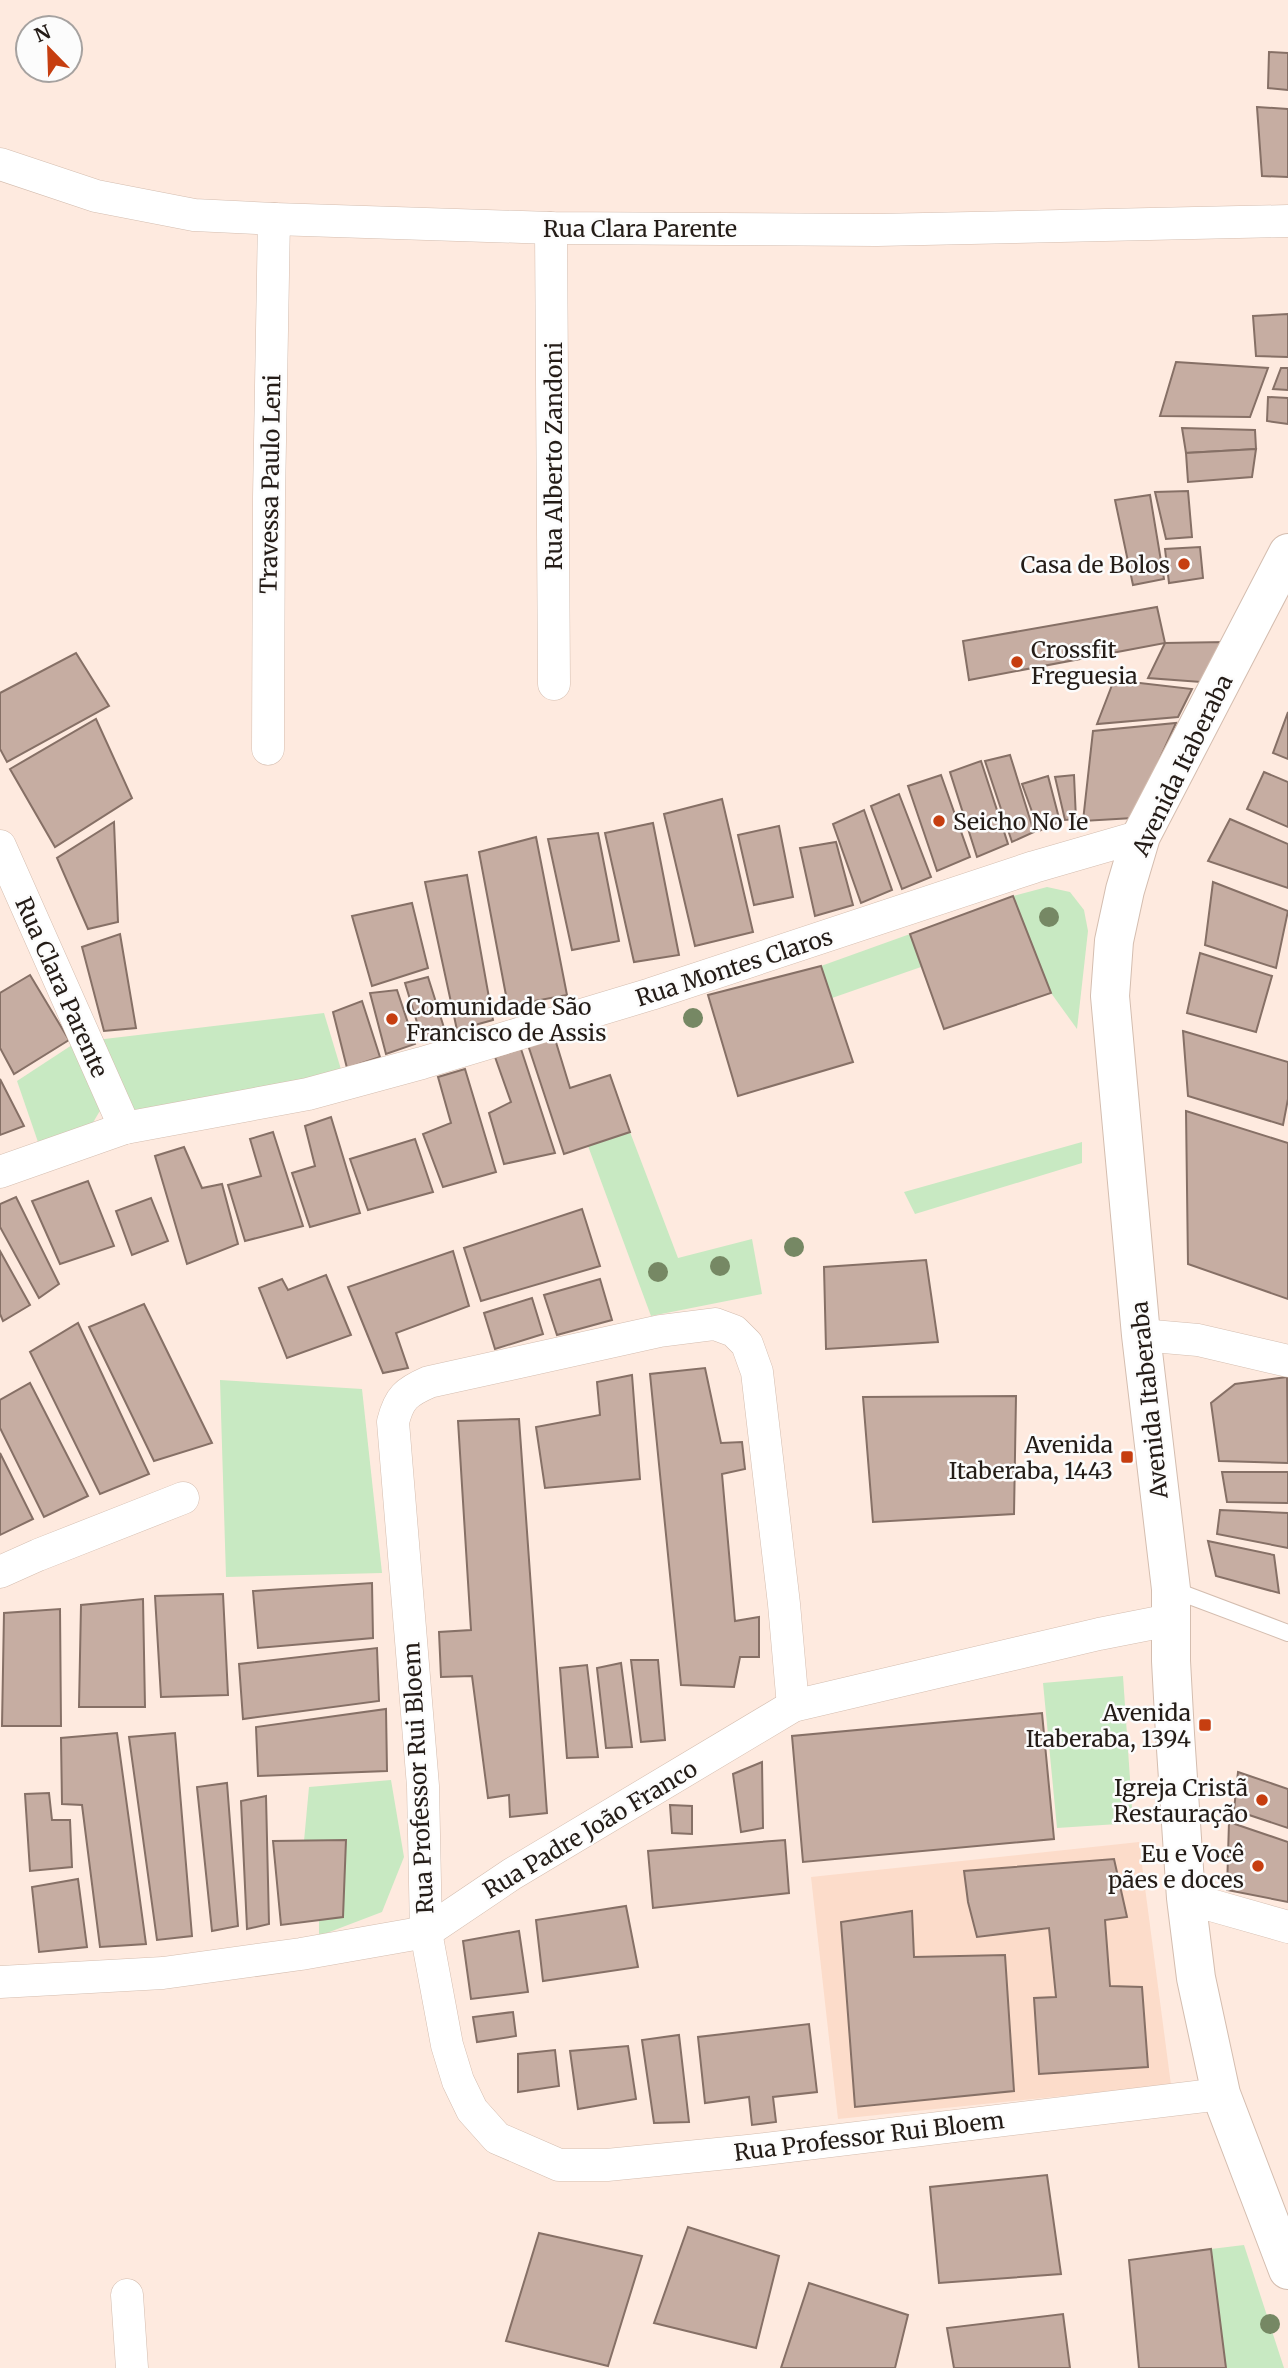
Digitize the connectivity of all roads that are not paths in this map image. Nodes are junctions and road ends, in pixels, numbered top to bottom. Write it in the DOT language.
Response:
graph roads {
  1 [pos="0,164"];
  2 [pos="274,219"];
  3 [pos="1288,221"];
  4 [pos="551,228"];
  5 [pos="1288,553"];
  6 [pos="554,684"];
  7 [pos="268,749"];
  8 [pos="1141,836"];
  9 [pos="0,846"];
  10 [pos="125,1128"];
  11 [pos="0,1172"];
  12 [pos="1141,1335"];
  13 [pos="1288,1361"];
  14 [pos="183,1498"];
  15 [pos="0,1572"];
  16 [pos="1170,1604"];
  17 [pos="1288,1633"];
  18 [pos="793,1706"];
  19 [pos="1186,1898"];
  20 [pos="1288,1927"];
  21 [pos="426,1931"];
  22 [pos="0,1982"];
  23 [pos="1221,2094"];
  24 [pos="1288,2270"];
  25 [pos="127,2295"];
  26 [pos="132,2368"];
  1 -- 2 [label="street, Rua Clara Parente"];
  2 -- 4 [label="street, Rua Clara Parente"];
  2 -- 7 [label="street, Travessa Paulo Leni"];
  3 -- 4 [label="street, Rua Clara Parente"];
  4 -- 6 [label="street, Rua Alberto Zandoni"];
  5 -- 8 [label="main road, Avenida Itaberaba"];
  8 -- 10 [label="street, Rua Montes Claros"];
  8 -- 12 [label="main road, Avenida Itaberaba"];
  9 -- 10 [label="street, Rua Clara Parente"];
  10 -- 11 [label="street, Rua Montes Claros"];
  12 -- 13 [label="street"];
  12 -- 16 [label="main road, Avenida Itaberaba"];
  14 -- 15 [label="street"];
  16 -- 17 [label="lane"];
  16 -- 18 [label="street, Rua Padre João Franco"];
  16 -- 19 [label="main road, Avenida Itaberaba"];
  18 -- 21 [label="street, Rua Padre João Franco"];
  18 -- 21 [label="street, Rua Professor Rui Bloem"];
  19 -- 20 [label="street"];
  19 -- 23 [label="main road, Avenida Itaberaba"];
  21 -- 22 [label="street, Rua Padre João Franco"];
  21 -- 23 [label="street, Rua Professor Rui Bloem"];
  23 -- 24 [label="main road, Avenida Itaberaba"];
  25 -- 26 [label="street"];
}
